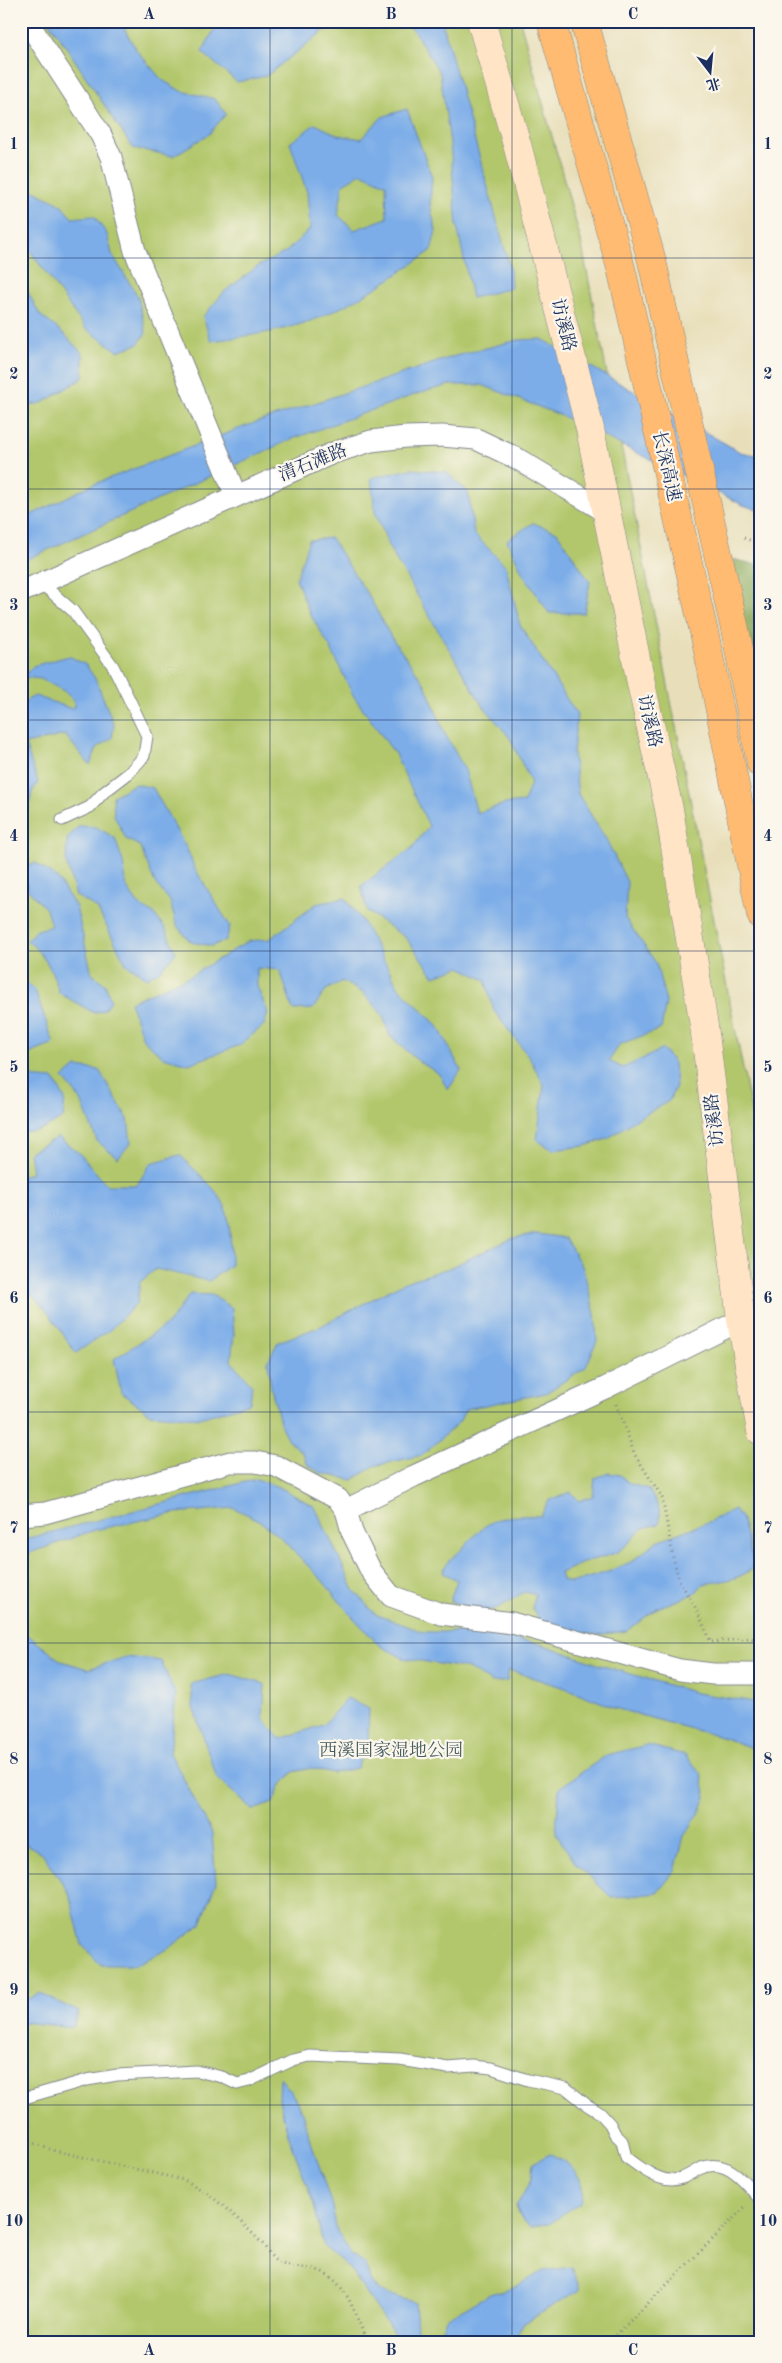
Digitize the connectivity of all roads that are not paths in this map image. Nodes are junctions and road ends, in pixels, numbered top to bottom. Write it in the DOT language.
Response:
graph roads {
  1 [pos="26,21"];
  2 [pos="481,21"];
  3 [pos="551,21"];
  4 [pos="584,21"];
  5 [pos="236,496"];
  6 [pos="608,514"];
  7 [pos="41,583"];
  8 [pos="21,592"];
  9 [pos="761,764"];
  10 [pos="62,820"];
  11 [pos="761,915"];
  12 [pos="741,1320"];
  13 [pos="761,1431"];
  14 [pos="346,1510"];
  15 [pos="21,1515"];
  16 [pos="761,1674"];
  17 [pos="21,2099"];
  18 [pos="757,2196"];
  1 -- 5 [label="street"];
  2 -- 6 [label="street, 访溪路"];
  3 -- 11 [label="highway, 长深高速"];
  4 -- 9 [label="highway, 长深高速"];
  5 -- 6 [label="street, 清石滩路"];
  5 -- 7 [label="street, 清石滩路"];
  6 -- 12 [label="street, 访溪路"];
  7 -- 8 [label="street, 清石滩路"];
  7 -- 10 [label="lane"];
  12 -- 13 [label="street, 访溪路"];
  12 -- 14 [label="street"];
  14 -- 15 [label="street"];
  14 -- 16 [label="street"];
  17 -- 18 [label="lane"];
}
